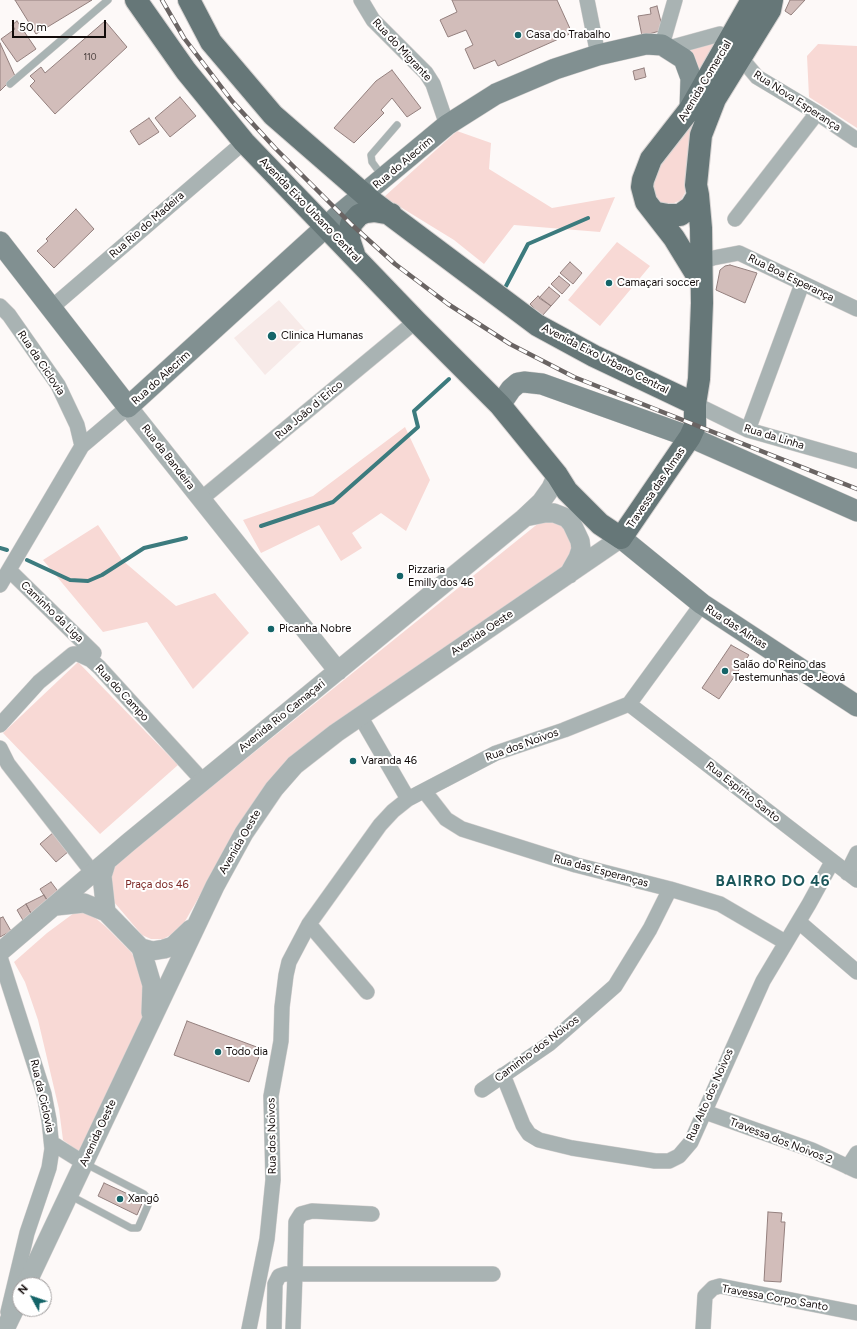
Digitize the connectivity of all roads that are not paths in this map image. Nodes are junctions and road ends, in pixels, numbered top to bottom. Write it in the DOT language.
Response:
graph roads {
  1 [pos="108,0"];
  2 [pos="136,0"];
  3 [pos="189,0"];
  4 [pos="360,0"];
  5 [pos="587,0"];
  6 [pos="675,0"];
  7 [pos="752,0"];
  8 [pos="772,0"];
  9 [pos="720,34"];
  10 [pos="666,47"];
  11 [pos="598,55"];
  12 [pos="741,58"];
  13 [pos="10,84"];
  14 [pos="690,108"];
  15 [pos="817,113"];
  16 [pos="397,125"];
  17 [pos="448,125"];
  18 [pos="857,140"];
  19 [pos="244,142"];
  20 [pos="384,179"];
  21 [pos="365,195"];
  22 [pos="698,195"];
  23 [pos="657,213"];
  24 [pos="391,214"];
  25 [pos="735,219"];
  26 [pos="327,227"];
  27 [pos="0,242"];
  28 [pos="354,254"];
  29 [pos="701,272"];
  30 [pos="802,284"];
  31 [pos="0,306"];
  32 [pos="51,308"];
  33 [pos="857,309"];
  34 [pos="416,321"];
  35 [pos="695,404"];
  36 [pos="500,405"];
  37 [pos="128,407"];
  38 [pos="748,430"];
  39 [pos="690,437"];
  40 [pos="82,446"];
  41 [pos="857,461"];
  42 [pos="557,475"];
  43 [pos="201,499"];
  44 [pos="857,511"];
  45 [pos="524,518"];
  46 [pos="621,538"];
  47 [pos="9,570"];
  48 [pos="568,576"];
  49 [pos="0,585"];
  50 [pos="702,604"];
  51 [pos="94,654"];
  52 [pos="338,671"];
  53 [pos="629,704"];
  54 [pos="857,706"];
  55 [pos="360,716"];
  56 [pos="0,725"];
  57 [pos="0,748"];
  58 [pos="203,781"];
  59 [pos="425,792"];
  60 [pos="408,799"];
  61 [pos="857,853"];
  62 [pos="832,862"];
  63 [pos="99,868"];
  64 [pos="852,877"];
  65 [pos="670,889"];
  66 [pos="56,906"];
  67 [pos="106,912"];
  68 [pos="198,922"];
  69 [pos="799,922"];
  70 [pos="309,924"];
  71 [pos="785,942"];
  72 [pos="141,948"];
  73 [pos="0,952"];
  74 [pos="0,957"];
  75 [pos="857,972"];
  76 [pos="367,992"];
  77 [pos="149,1026"];
  78 [pos="503,1075"];
  79 [pos="482,1090"];
  80 [pos="704,1112"];
  81 [pos="52,1144"];
  82 [pos="857,1153"];
  83 [pos="84,1163"];
  84 [pos="853,1169"];
  85 [pos="69,1195"];
  86 [pos="372,1214"];
  87 [pos="295,1274"];
  88 [pos="493,1274"];
  89 [pos="30,1277"];
  90 [pos="857,1313"];
  91 [pos="12,1315"];
  92 [pos="5,1329"];
  93 [pos="249,1329"];
  94 [pos="274,1329"];
  95 [pos="293,1329"];
  96 [pos="703,1329"];
  1 -- 13 [label="lane"];
  2 -- 19 [label="main road, Avenida Eixo Urbano Central"];
  3 -- 21 [label="main road, Avenida Eixo Urbano Central"];
  4 -- 17 [label="street, Rua do Migrante"];
  5 -- 11 [label="street"];
  6 -- 10 [label="street"];
  7 -- 14 [label="main road, Avenida Comercial"];
  8 -- 12 [label="main road, Avenida Comercial"];
  9 -- 10 [label="street"];
  10 -- 11 [label="main road, Rua do Alecrim"];
  10 -- 14 [label="main road"];
  11 -- 17 [label="main road, Rua do Alecrim"];
  12 -- 15 [label="street, Rua Nova Esperança"];
  12 -- 22 [label="main road, Avenida Comercial"];
  14 -- 23 [label="main road, Avenida Comercial"];
  15 -- 18 [label="street, Rua Nova Esperança"];
  15 -- 25 [label="street"];
  16 -- 20 [label="lane"];
  17 -- 20 [label="main road, Rua do Alecrim"];
  19 -- 26 [label="main road, Avenida Eixo Urbano Central"];
  19 -- 32 [label="street, Rua Rio do Madeira"];
  20 -- 21 [label="main road, Rua do Alecrim"];
  21 -- 24 [label="main road, Avenida Eixo Urbano Central"];
  21 -- 26 [label="main road, Rua do Alecrim"];
  22 -- 23 [label="main road"];
  22 -- 29 [label="main road, Avenida Comercial"];
  23 -- 29 [label="main road, Avenida Comercial"];
  24 -- 28 [label="main road"];
  24 -- 35 [label="main road, Avenida Eixo Urbano Central"];
  26 -- 28 [label="main road, Avenida Eixo Urbano Central"];
  26 -- 37 [label="main road, Rua do Alecrim"];
  27 -- 32 [label="main road, Rua da Bandeira"];
  28 -- 34 [label="main road, Avenida Eixo Urbano Central"];
  29 -- 30 [label="street, Rua Boa Esperança"];
  29 -- 35 [label="main road, Avenida Comercial"];
  30 -- 33 [label="street, Rua Boa Esperança"];
  30 -- 38 [label="street"];
  31 -- 40 [label="street, Rua da Ciclovia"];
  32 -- 37 [label="main road, Rua da Bandeira"];
  34 -- 36 [label="main road, Avenida Eixo Urbano Central"];
  34 -- 43 [label="street, Rua João d 'Erico"];
  35 -- 38 [label="street, Rua da Linha"];
  35 -- 39 [label="main road, Avenida Comercial"];
  36 -- 39 [label="main road"];
  36 -- 42 [label="main road, Avenida Eixo Urbano Central"];
  37 -- 40 [label="street"];
  37 -- 43 [label="street, Rua da Bandeira"];
  38 -- 41 [label="street, Rua da Linha"];
  39 -- 44 [label="main road"];
  39 -- 46 [label="main road, Travessa das Almas"];
  40 -- 47 [label="street"];
  42 -- 45 [label="street, Avenida Rio Camaçari"];
  42 -- 46 [label="main road, Avenida Eixo Urbano Central"];
  43 -- 52 [label="street, Rua da Bandeira"];
  45 -- 48 [label="street"];
  45 -- 52 [label="street, Avenida Rio Camaçari"];
  46 -- 48 [label="street, Avenida Oeste"];
  46 -- 50 [label="main road, Rua das Almas"];
  47 -- 49 [label="street"];
  47 -- 51 [label="street, Caminho da Liga"];
  48 -- 55 [label="street, Avenida Oeste"];
  50 -- 53 [label="street"];
  50 -- 54 [label="main road, Rua das Almas"];
  52 -- 58 [label="street, Avenida Rio Camaçari"];
  53 -- 59 [label="street, Rua dos Noivos"];
  53 -- 62 [label="street, Rua Espirito Santo"];
  55 -- 60 [label="street"];
  55 -- 68 [label="street, Avenida Oeste"];
  56 -- 58 [label="street, Rua do Campo"];
  57 -- 63 [label="street"];
  58 -- 63 [label="street, Avenida Rio Camaçari"];
  59 -- 60 [label="street, Rua dos Noivos"];
  59 -- 65 [label="street, Rua das Esperanças"];
  60 -- 70 [label="street, Rua dos Noivos"];
  61 -- 64 [label="street"];
  62 -- 64 [label="street, Rua Espirito Santo"];
  62 -- 69 [label="street, Rua Alto dos Noivos"];
  63 -- 66 [label="street, Avenida Rio Camaçari"];
  63 -- 67 [label="street"];
  65 -- 71 [label="street, Rua das Esperanças"];
  65 -- 78 [label="street, Caminho dos Noivos"];
  66 -- 67 [label="street"];
  66 -- 73 [label="street, Avenida Rio Camaçari"];
  67 -- 72 [label="street"];
  68 -- 72 [label="street"];
  68 -- 77 [label="street, Avenida Oeste"];
  69 -- 71 [label="street, Rua Alto dos Noivos"];
  69 -- 75 [label="street"];
  70 -- 76 [label="street"];
  70 -- 93 [label="street, Rua dos Noivos"];
  71 -- 80 [label="street, Rua Alto dos Noivos"];
  72 -- 77 [label="street"];
  74 -- 81 [label="street, Rua da Ciclovia"];
  77 -- 83 [label="street, Avenida Oeste"];
  78 -- 79 [label="street, Caminho dos Noivos"];
  78 -- 80 [label="street, Rua Alto dos Noivos"];
  80 -- 84 [label="street, Travessa dos Noivos 2"];
  81 -- 83 [label="street"];
  81 -- 92 [label="street, Rua da Ciclovia"];
  82 -- 84 [label="street"];
  83 -- 85 [label="street, Avenida Oeste"];
  83 -- 85 [label="lane"];
  85 -- 89 [label="street, Avenida Oeste"];
  86 -- 87 [label="street"];
  87 -- 88 [label="street"];
  87 -- 94 [label="street"];
  87 -- 95 [label="street"];
  90 -- 96 [label="street, Travessa Corpo Santo"];
  91 -- 92 [label="street"];
}
